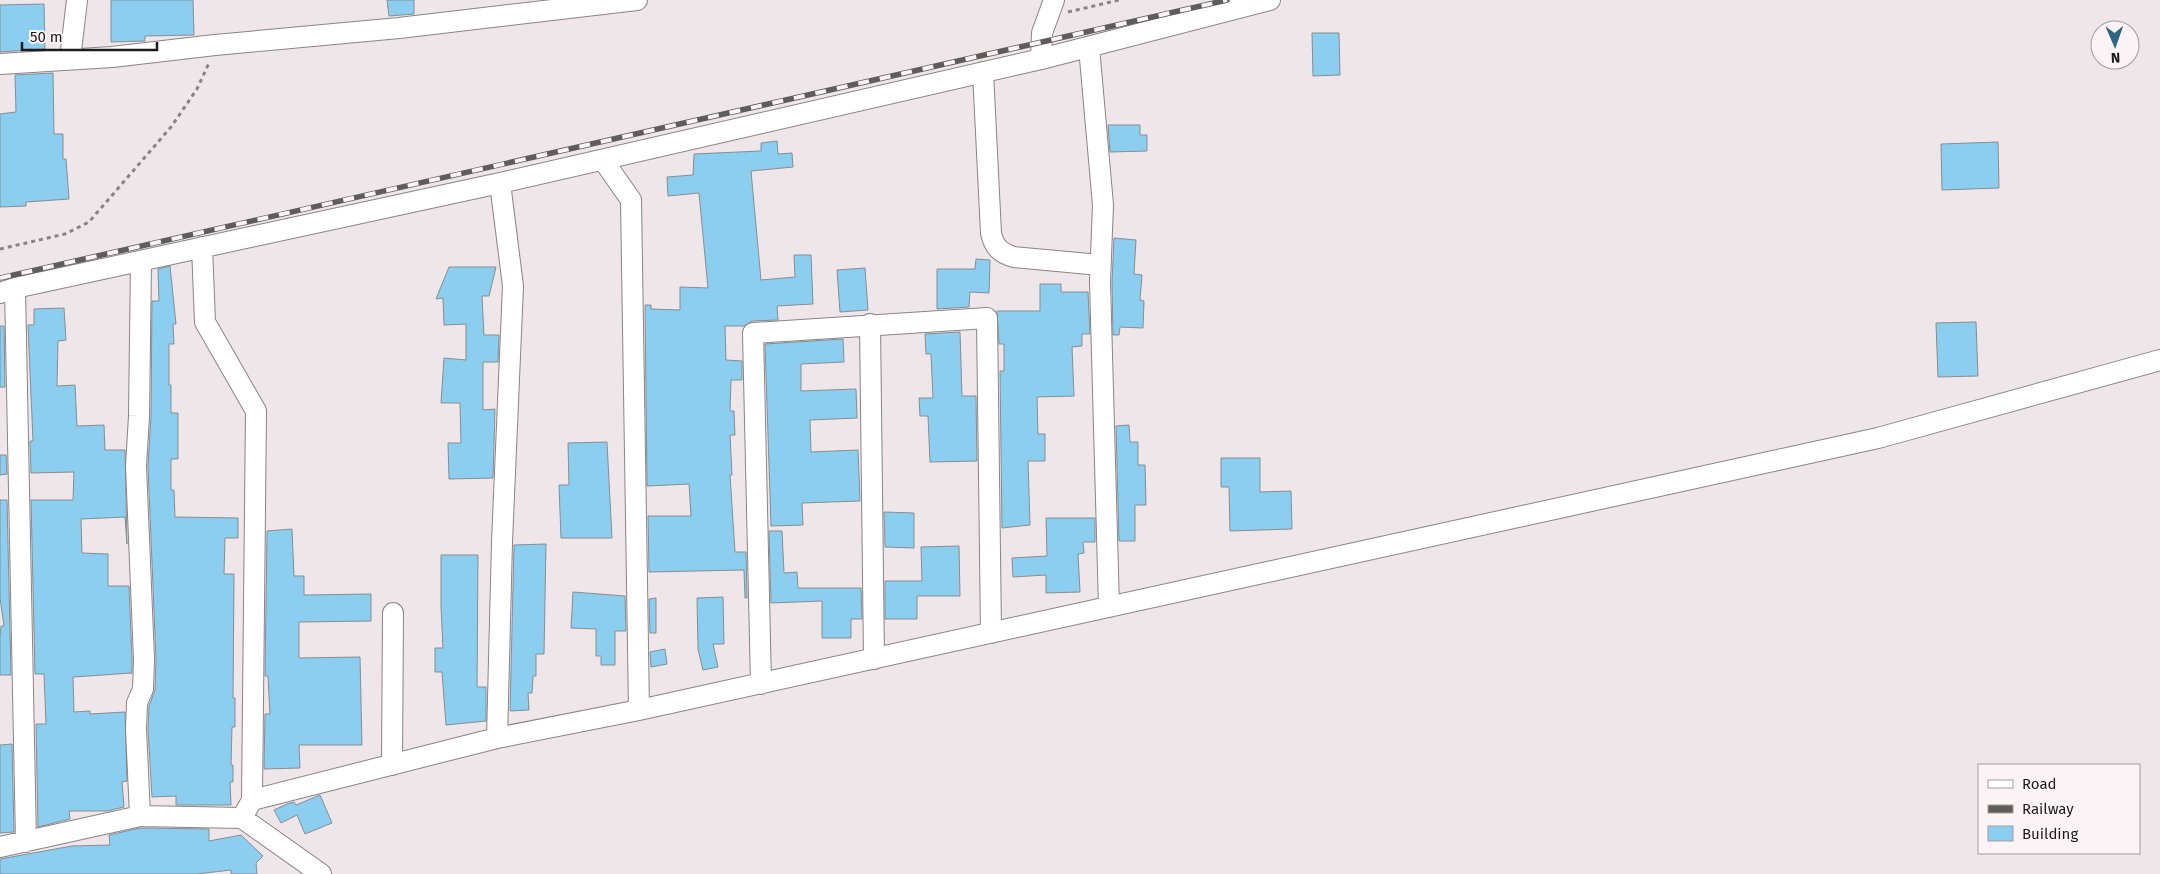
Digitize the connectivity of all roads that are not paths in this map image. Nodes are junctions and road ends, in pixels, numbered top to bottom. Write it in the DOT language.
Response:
graph roads {
  1 [pos="77,0"];
  2 [pos="637,0"];
  3 [pos="1270,0"];
  4 [pos="1051,9"];
  5 [pos="1089,47"];
  6 [pos="70,59"];
  7 [pos="1041,59"];
  8 [pos="0,64"];
  9 [pos="983,72"];
  10 [pos="603,160"];
  11 [pos="500,183"];
  12 [pos="202,247"];
  13 [pos="142,261"];
  14 [pos="1100,265"];
  15 [pos="8,291"];
  16 [pos="870,324"];
  17 [pos="2160,360"];
  18 [pos="1109,607"];
  19 [pos="393,613"];
  20 [pos="991,633"];
  21 [pos="874,659"];
  22 [pos="761,684"];
  23 [pos="639,710"];
  24 [pos="496,738"];
  25 [pos="392,765"];
  26 [pos="252,800"];
  27 [pos="140,816"];
  28 [pos="242,818"];
  29 [pos="26,842"];
  30 [pos="0,847"];
  31 [pos="321,874"];
  1 -- 6 [label="street"];
  2 -- 6 [label="street"];
  3 -- 5 [label="street"];
  4 -- 7 [label="street"];
  5 -- 7 [label="street"];
  5 -- 14 [label="street"];
  6 -- 8 [label="street"];
  7 -- 9 [label="street"];
  9 -- 10 [label="street"];
  9 -- 14 [label="street"];
  10 -- 11 [label="street"];
  10 -- 23 [label="street"];
  11 -- 12 [label="street"];
  11 -- 24 [label="street"];
  12 -- 13 [label="street"];
  12 -- 26 [label="street"];
  13 -- 15 [label="street"];
  13 -- 27 [label="street"];
  14 -- 18 [label="street"];
  15 -- 29 [label="street"];
  16 -- 20 [label="street"];
  16 -- 21 [label="street"];
  16 -- 22 [label="street"];
  17 -- 18 [label="street"];
  18 -- 20 [label="street"];
  19 -- 25 [label="street"];
  20 -- 21 [label="street"];
  21 -- 22 [label="street"];
  22 -- 23 [label="street"];
  23 -- 24 [label="street"];
  24 -- 25 [label="street"];
  25 -- 26 [label="street"];
  26 -- 28 [label="street"];
  27 -- 28 [label="street"];
  27 -- 29 [label="street"];
  28 -- 31 [label="street"];
  29 -- 30 [label="street"];
}
